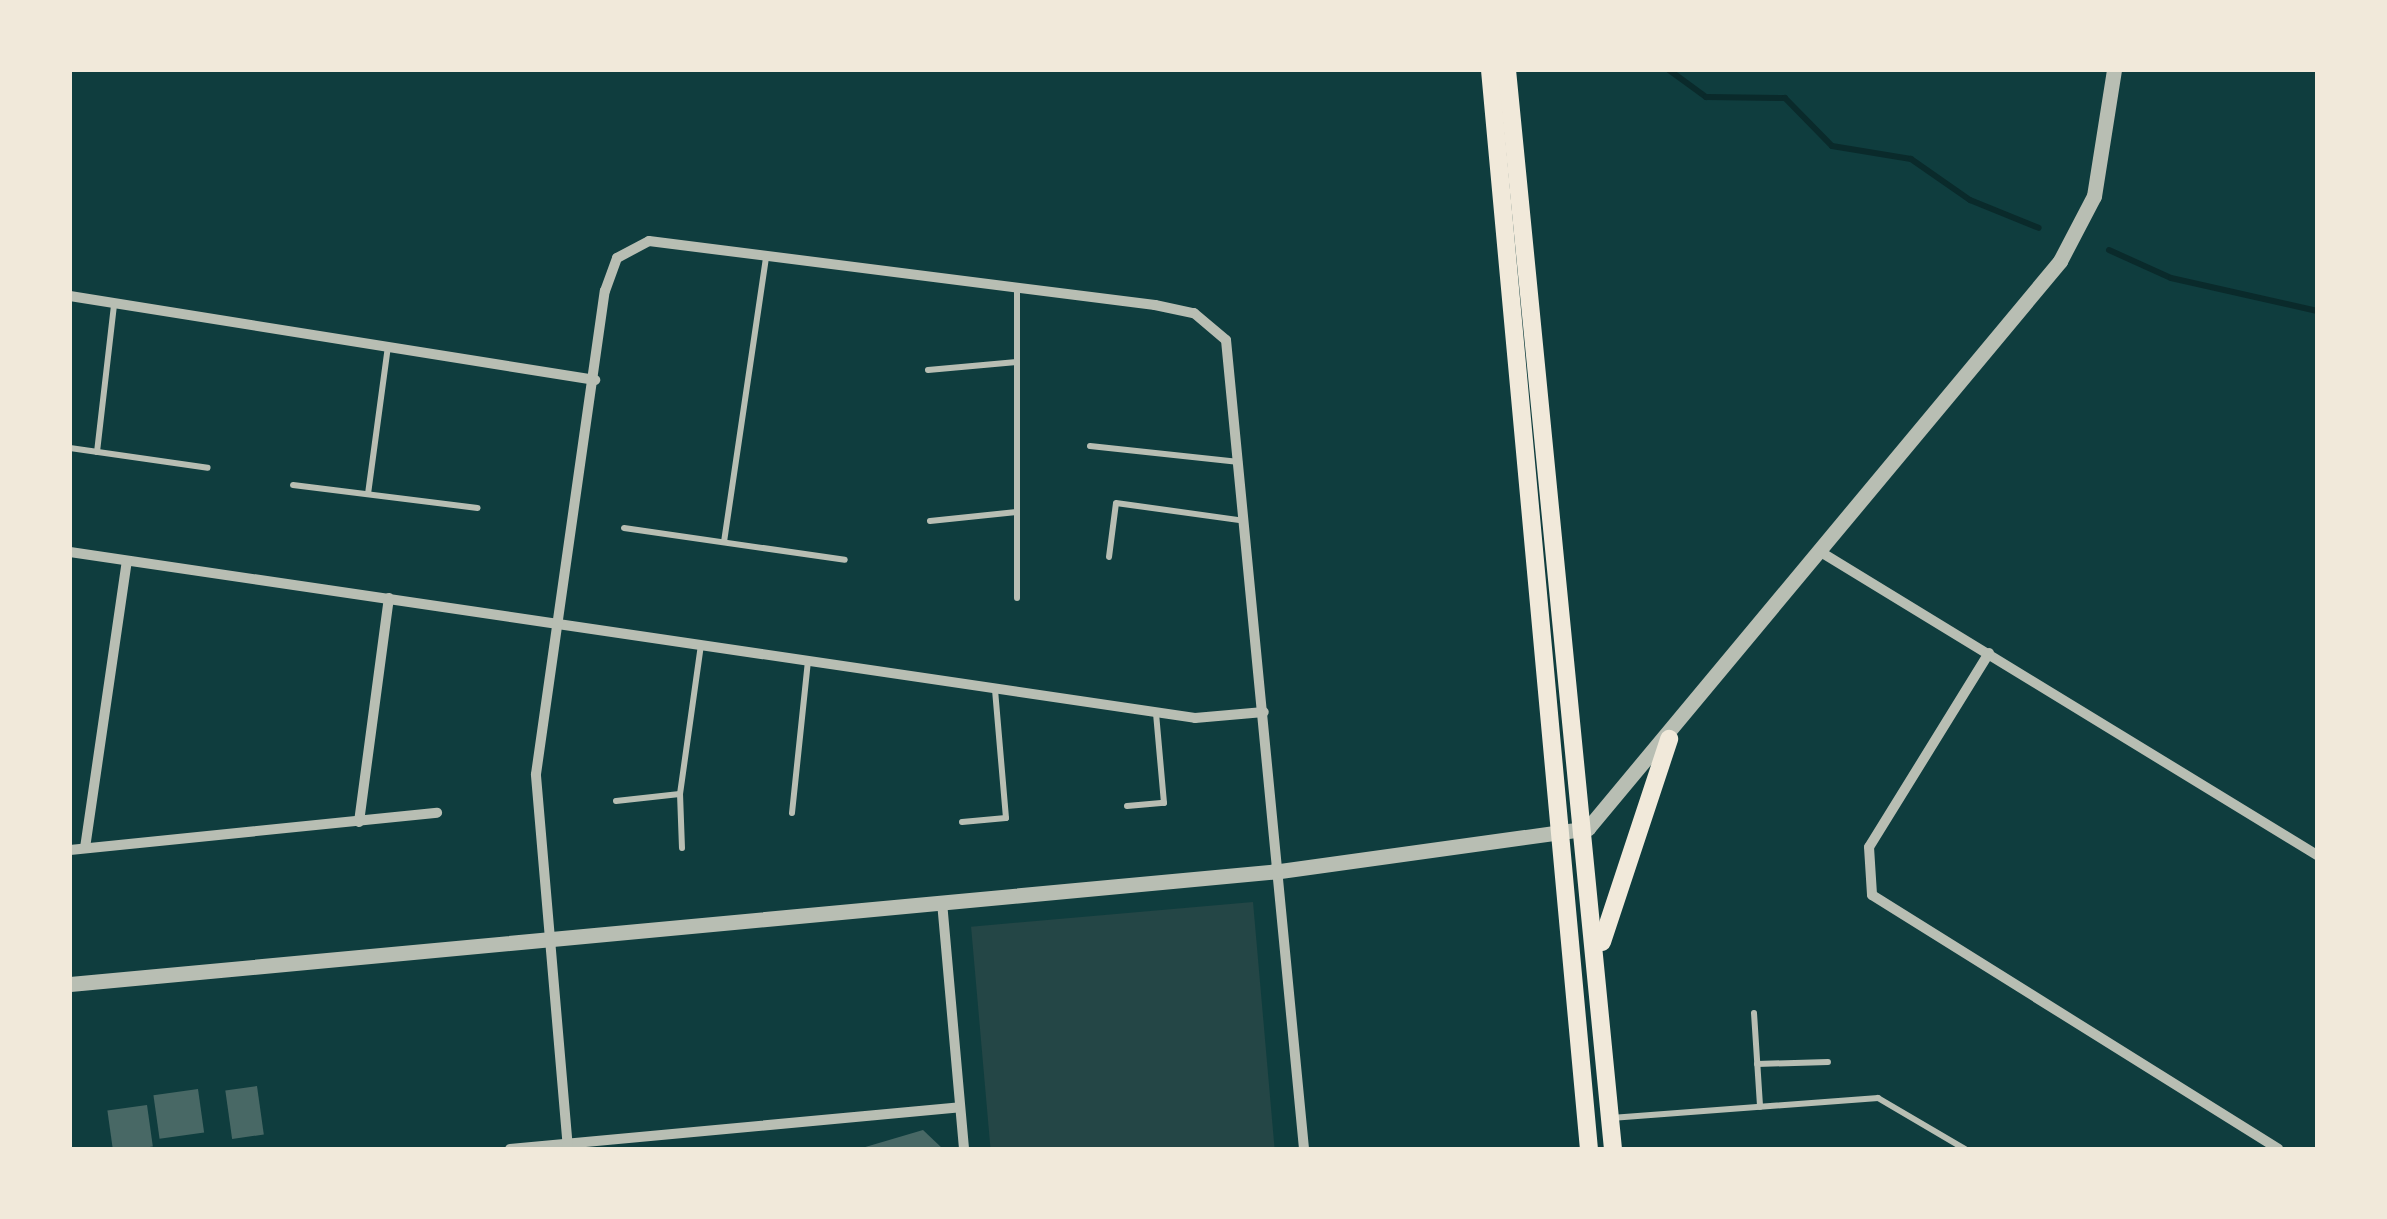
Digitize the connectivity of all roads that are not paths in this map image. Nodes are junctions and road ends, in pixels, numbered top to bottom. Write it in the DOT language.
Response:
graph roads {
  1 [pos="1490,70"];
  2 [pos="1507,70"];
  3 [pos="2114,70"];
  4 [pos="766,255"];
  5 [pos="1016,288"];
  6 [pos="70,296"];
  7 [pos="114,303"];
  8 [pos="388,347"];
  9 [pos="1017,362"];
  10 [pos="928,370"];
  11 [pos="595,380"];
  12 [pos="1090,446"];
  13 [pos="70,448"];
  14 [pos="97,452"];
  15 [pos="1240,462"];
  16 [pos="208,468"];
  17 [pos="1552,481"];
  18 [pos="1526,483"];
  19 [pos="293,485"];
  20 [pos="368,494"];
  21 [pos="478,508"];
  22 [pos="1017,512"];
  23 [pos="930,521"];
  24 [pos="1246,522"];
  25 [pos="624,528"];
  26 [pos="724,542"];
  27 [pos="70,552"];
  28 [pos="1824,554"];
  29 [pos="1109,557"];
  30 [pos="845,560"];
  31 [pos="127,561"];
  32 [pos="389,598"];
  33 [pos="1017,598"];
  34 [pos="561,623"];
  35 [pos="701,644"];
  36 [pos="1989,653"];
  37 [pos="808,660"];
  38 [pos="994,688"];
  39 [pos="1156,712"];
  40 [pos="1264,712"];
  41 [pos="1669,740"];
  42 [pos="680,794"];
  43 [pos="616,801"];
  44 [pos="1127,806"];
  45 [pos="437,813"];
  46 [pos="792,813"];
  47 [pos="359,822"];
  48 [pos="962,822"];
  49 [pos="1588,828"];
  50 [pos="1561,835"];
  51 [pos="85,848"];
  52 [pos="682,848"];
  53 [pos="70,850"];
  54 [pos="2317,855"];
  55 [pos="1280,871"];
  56 [pos="942,902"];
  57 [pos="549,939"];
  58 [pos="1600,976"];
  59 [pos="70,984"];
  60 [pos="1754,1013"];
  61 [pos="1828,1062"];
  62 [pos="1758,1064"];
  63 [pos="960,1106"];
  64 [pos="1760,1107"];
  65 [pos="1611,1118"];
  66 [pos="568,1146"];
  67 [pos="510,1149"];
  68 [pos="964,1149"];
  69 [pos="1304,1149"];
  70 [pos="1589,1149"];
  71 [pos="1614,1149"];
  72 [pos="1964,1149"];
  73 [pos="2278,1149"];
  1 -- 18 [label="main road"];
  2 -- 17 [label="main road"];
  3 -- 28 [label="street"];
  4 -- 5 [label="street"];
  4 -- 11 [label="street"];
  4 -- 26 [label="lane"];
  5 -- 9 [label="lane"];
  5 -- 15 [label="street"];
  6 -- 7 [label="street"];
  7 -- 8 [label="street"];
  7 -- 14 [label="lane"];
  8 -- 11 [label="street"];
  8 -- 20 [label="lane"];
  9 -- 10 [label="lane"];
  9 -- 22 [label="lane"];
  11 -- 34 [label="street"];
  12 -- 15 [label="lane"];
  13 -- 14 [label="lane"];
  14 -- 16 [label="lane"];
  15 -- 24 [label="street"];
  17 -- 18 [label="main road"];
  17 -- 49 [label="main road"];
  18 -- 50 [label="main road"];
  19 -- 20 [label="lane"];
  20 -- 21 [label="lane"];
  22 -- 23 [label="lane"];
  22 -- 33 [label="lane"];
  24 -- 29 [label="lane"];
  24 -- 40 [label="street"];
  25 -- 26 [label="lane"];
  26 -- 30 [label="lane"];
  27 -- 31 [label="street"];
  28 -- 36 [label="street"];
  28 -- 41 [label="street"];
  31 -- 32 [label="street"];
  31 -- 51 [label="street"];
  32 -- 34 [label="street"];
  32 -- 47 [label="street"];
  34 -- 35 [label="street"];
  34 -- 57 [label="street"];
  35 -- 37 [label="street"];
  35 -- 42 [label="lane"];
  36 -- 54 [label="street"];
  36 -- 73 [label="street"];
  37 -- 38 [label="street"];
  37 -- 46 [label="lane"];
  38 -- 39 [label="street"];
  38 -- 48 [label="lane"];
  39 -- 40 [label="street"];
  39 -- 44 [label="lane"];
  40 -- 55 [label="street"];
  41 -- 49 [label="street"];
  41 -- 58 [label="main road"];
  42 -- 43 [label="lane"];
  42 -- 52 [label="lane"];
  45 -- 47 [label="street"];
  47 -- 51 [label="street"];
  49 -- 50 [label="street"];
  49 -- 58 [label="main road"];
  50 -- 55 [label="street"];
  50 -- 70 [label="main road"];
  51 -- 53 [label="street"];
  55 -- 56 [label="street"];
  55 -- 69 [label="street"];
  56 -- 57 [label="street"];
  56 -- 63 [label="street"];
  57 -- 59 [label="street"];
  57 -- 66 [label="street"];
  58 -- 65 [label="main road"];
  60 -- 62 [label="lane"];
  61 -- 62 [label="lane"];
  62 -- 64 [label="lane"];
  63 -- 66 [label="street"];
  63 -- 68 [label="street"];
  64 -- 65 [label="lane"];
  64 -- 72 [label="lane"];
  65 -- 71 [label="main road"];
  66 -- 67 [label="street"];
}
